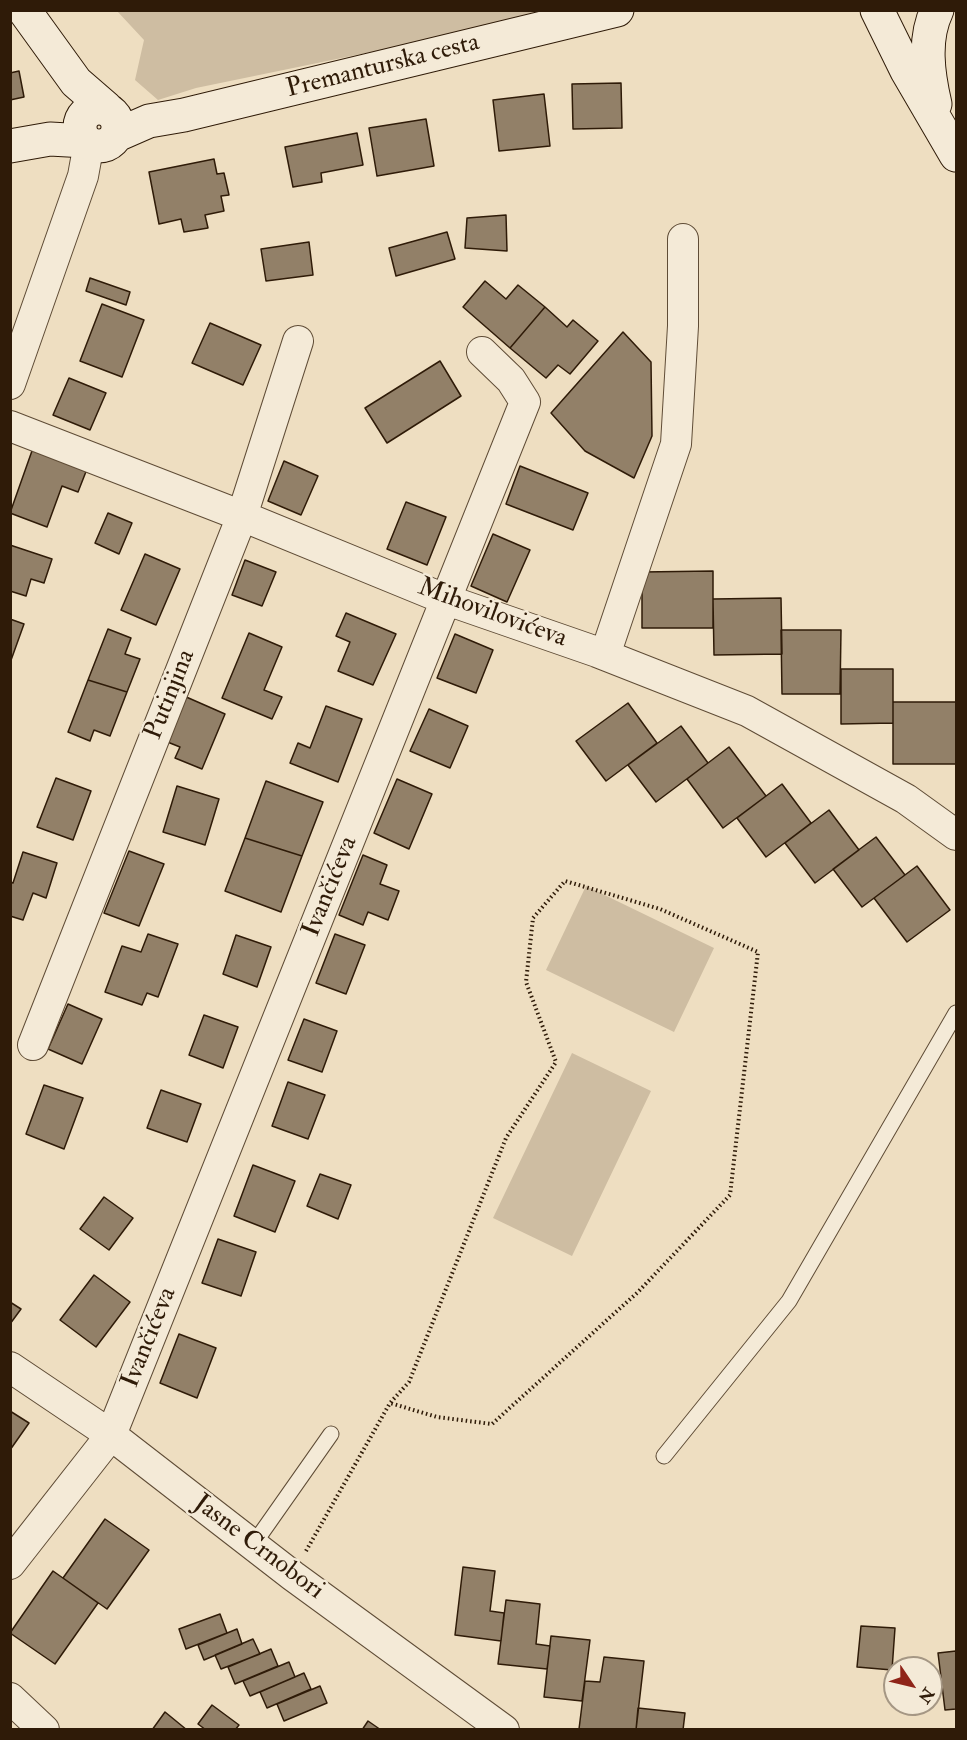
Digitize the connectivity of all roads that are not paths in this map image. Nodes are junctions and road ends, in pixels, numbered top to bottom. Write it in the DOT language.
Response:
graph roads {
  1 [pos="24,10"];
  2 [pos="618,10"];
  3 [pos="877,10"];
  4 [pos="937,10"];
  5 [pos="97,129"];
  6 [pos="949,142"];
  7 [pos="10,146"];
  8 [pos="683,239"];
  9 [pos="298,341"];
  10 [pos="482,352"];
  11 [pos="10,384"];
  12 [pos="10,426"];
  13 [pos="242,516"];
  14 [pos="447,600"];
  15 [pos="605,655"];
  16 [pos="957,835"];
  17 [pos="957,1013"];
  18 [pos="33,1046"];
  19 [pos="10,1367"];
  20 [pos="331,1434"];
  21 [pos="111,1435"];
  22 [pos="664,1456"];
  23 [pos="253,1545"];
  24 [pos="10,1564"];
  25 [pos="10,1698"];
  26 [pos="44,1730"];
  27 [pos="504,1730"];
  1 -- 5 [label="main road"];
  2 -- 5 [label="main road, Premanturska cesta"];
  3 -- 6 [label="main road"];
  4 -- 6 [label="main road"];
  5 -- 7 [label="main road, Premanturska cesta"];
  5 -- 11 [label="street"];
  8 -- 15 [label="street"];
  9 -- 13 [label="street, Putinjina"];
  10 -- 14 [label="street, Ivančićeva"];
  12 -- 13 [label="street, Mihovilovićeva"];
  13 -- 14 [label="street, Mihovilovićeva"];
  13 -- 18 [label="street, Putinjina"];
  14 -- 15 [label="street, Mihovilovićeva"];
  14 -- 21 [label="street, Ivančićeva"];
  15 -- 16 [label="street, Mihovilovićeva"];
  17 -- 22 [label="lane"];
  19 -- 21 [label="street, Jasne Crnobori"];
  20 -- 23 [label="lane"];
  21 -- 23 [label="street, Jasne Crnobori"];
  21 -- 24 [label="street, Ivančićeva"];
  23 -- 27 [label="street, Jasne Crnobori"];
  25 -- 26 [label="street"];
}
